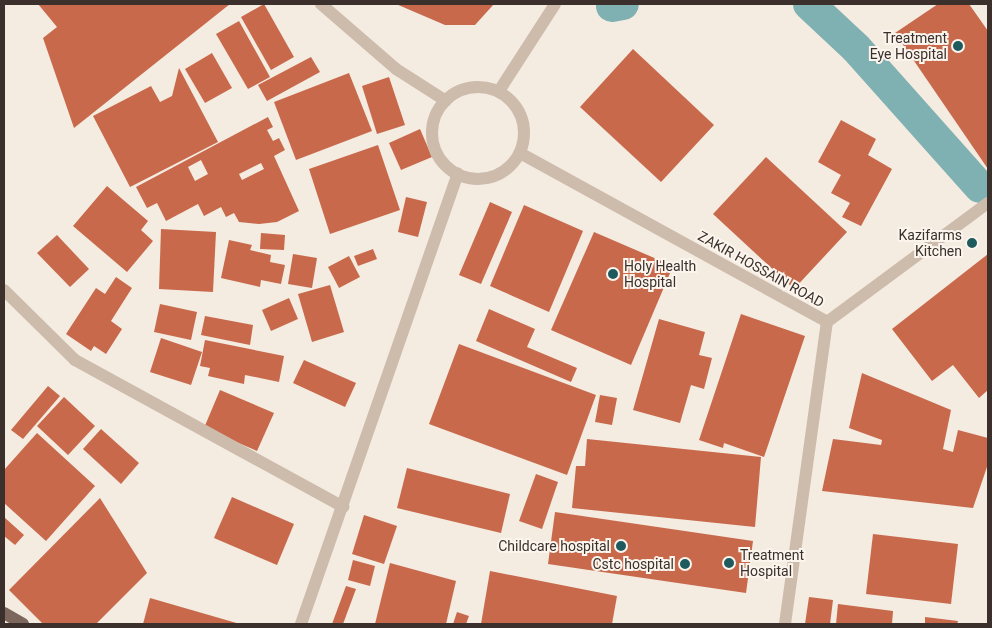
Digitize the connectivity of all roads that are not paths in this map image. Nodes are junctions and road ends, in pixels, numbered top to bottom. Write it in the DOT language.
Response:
graph roads {
  1 [pos="321,4"];
  2 [pos="555,4"];
  3 [pos="499,91"];
  4 [pos="446,100"];
  5 [pos="520,153"];
  6 [pos="458,174"];
  7 [pos="988,203"];
  8 [pos="4,290"];
  9 [pos="826,322"];
  10 [pos="342,507"];
  11 [pos="4,613"];
  12 [pos="23,624"];
  13 [pos="301,624"];
  14 [pos="785,624"];
  1 -- 4 [label="street"];
  2 -- 3 [label="street"];
  3 -- 4 [label="street"];
  3 -- 5 [label="street"];
  4 -- 6 [label="street"];
  5 -- 6 [label="street"];
  5 -- 9 [label="street, ZAKIR HOSSAIN ROAD"];
  6 -- 10 [label="street"];
  7 -- 9 [label="street"];
  8 -- 10 [label="street"];
  9 -- 14 [label="street, ZAKIR HOSSAIN ROAD"];
  10 -- 13 [label="street"];
  11 -- 12 [label="main road"];
}
